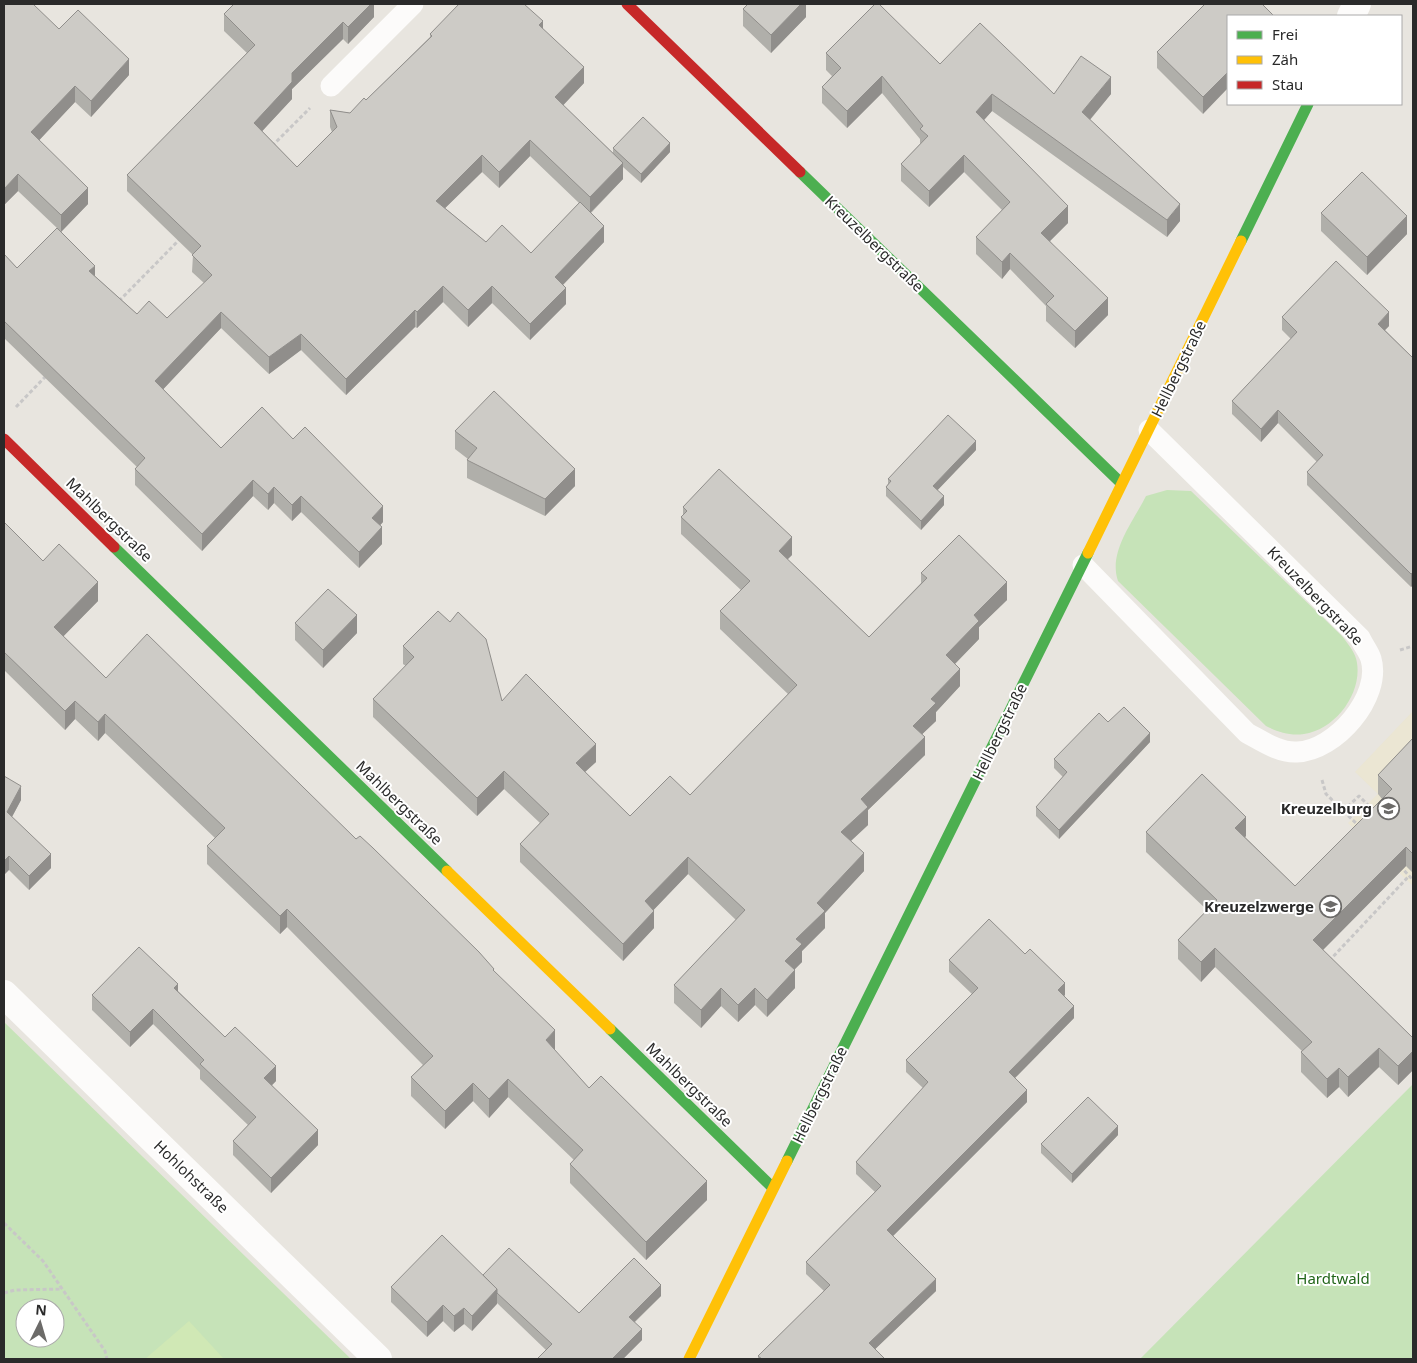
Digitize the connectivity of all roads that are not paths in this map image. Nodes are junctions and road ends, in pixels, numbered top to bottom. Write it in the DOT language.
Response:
graph roads {
  1 [pos="413,4"];
  2 [pos="627,4"];
  3 [pos="331,86"];
  4 [pos="1308,105"];
  5 [pos="1149,430"];
  6 [pos="4,439"];
  7 [pos="1121,483"];
  8 [pos="1083,565"];
  9 [pos="4,994"];
  10 [pos="773,1188"];
  11 [pos="378,1359"];
  12 [pos="689,1359"];
  1 -- 3 [label="lane"];
  2 -- 7 [label="street, Kreuzelbergstraße"];
  4 -- 5 [label="street, Hellbergstraße"];
  5 -- 7 [label="street, Hellbergstraße"];
  5 -- 8 [label="lane, Kreuzelbergstraße"];
  6 -- 10 [label="street, Mahlbergstraße"];
  7 -- 8 [label="street, Hellbergstraße"];
  8 -- 10 [label="street, Hellbergstraße"];
  9 -- 11 [label="street, Hohlohstraße"];
  10 -- 12 [label="street, Hellbergstraße"];
}
